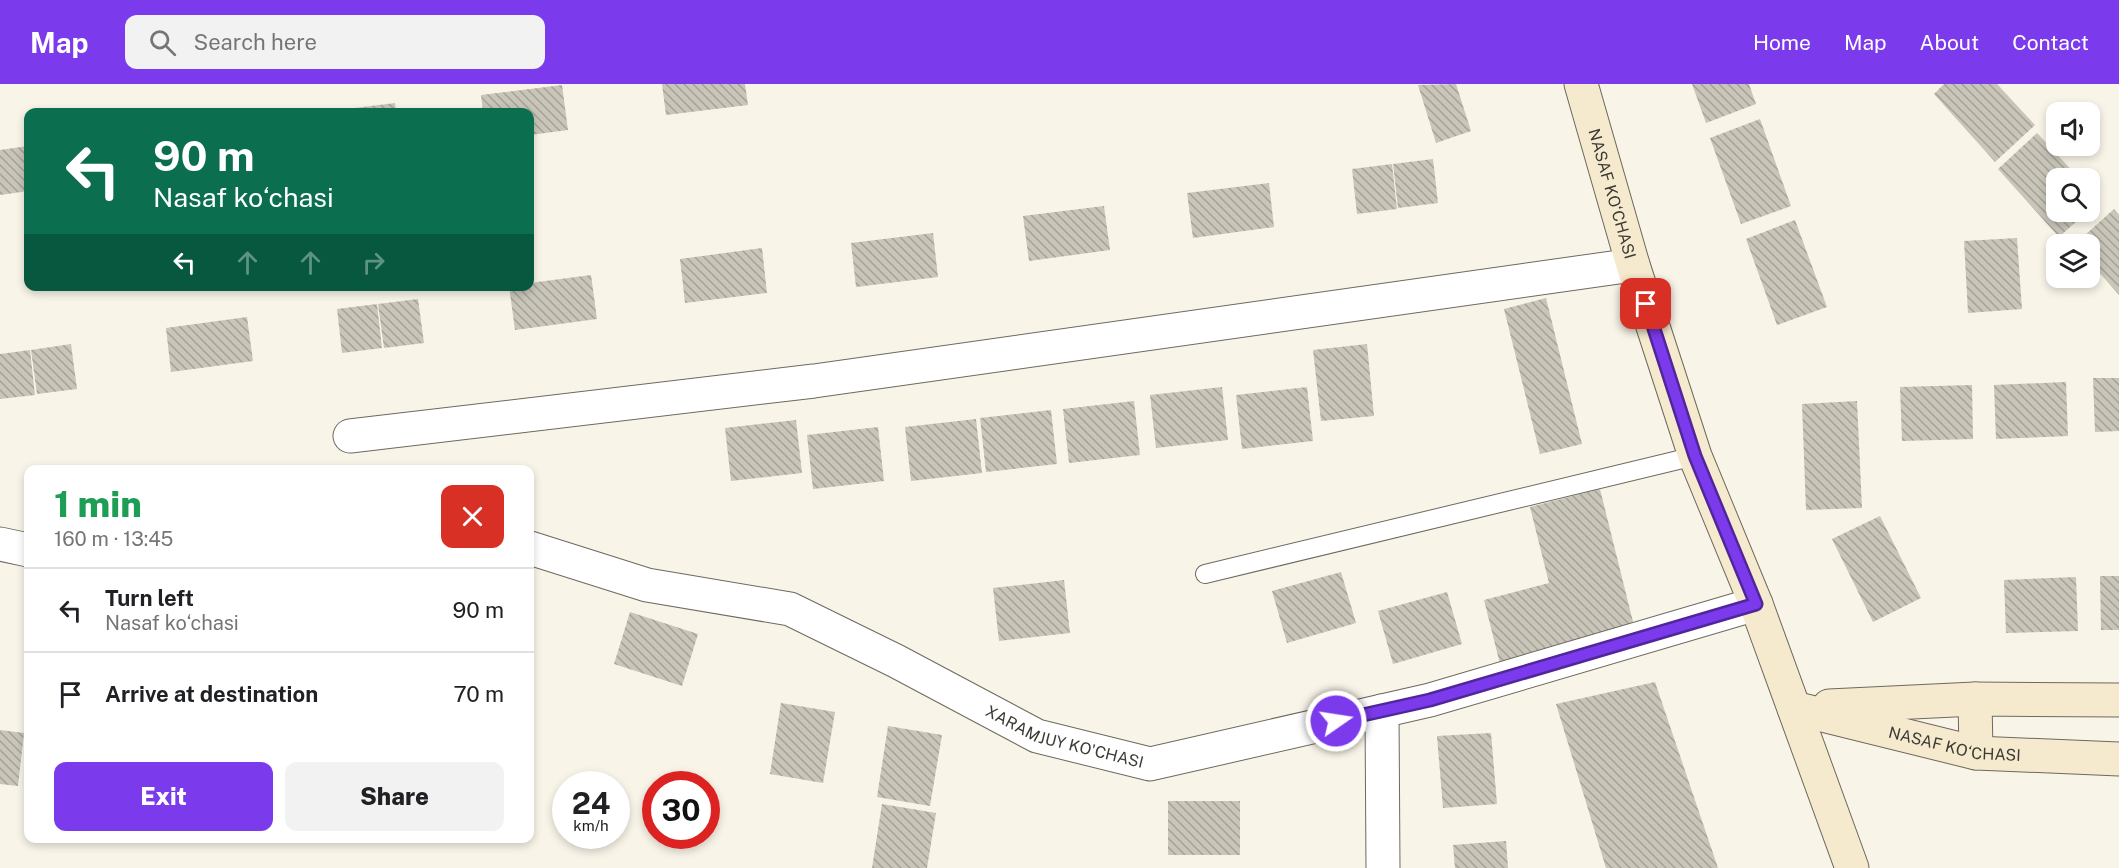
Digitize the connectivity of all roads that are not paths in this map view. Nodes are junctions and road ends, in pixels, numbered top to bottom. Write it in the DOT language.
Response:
graph roads {
  1 [pos="1581,84"];
  2 [pos="1633,265"];
  3 [pos="350,436"];
  4 [pos="1695,456"];
  5 [pos="0,544"];
  6 [pos="24,549"];
  7 [pos="534,549"];
  8 [pos="1205,574"];
  9 [pos="1756,604"];
  10 [pos="1975,699"];
  11 [pos="2119,700"];
  12 [pos="1794,708"];
  13 [pos="1382,711"];
  14 [pos="1976,753"];
  15 [pos="2119,759"];
  16 [pos="1383,868"];
  17 [pos="1852,868"];
  1 -- 2 [label="main road, NASAF KO‘CHASI"];
  2 -- 3 [label="street"];
  2 -- 4 [label="main road, NASAF KO‘CHASI"];
  4 -- 8 [label="lane"];
  4 -- 9 [label="main road, NASAF KO‘CHASI"];
  5 -- 6 [label="street"];
  7 -- 13 [label="street, XARAMJUY KO'CHASI"];
  9 -- 12 [label="main road, NASAF KO‘CHASI"];
  9 -- 13 [label="street, XARAMJUY KO'CHASI"];
  10 -- 11 [label="main road, NASAF KO‘CHASI"];
  10 -- 12 [label="main road, NASAF KO‘CHASI"];
  10 -- 14 [label="main road"];
  12 -- 14 [label="main road, NASAF KO‘CHASI"];
  12 -- 17 [label="main road"];
  13 -- 16 [label="street"];
  14 -- 15 [label="main road, NASAF KO‘CHASI"];
}
